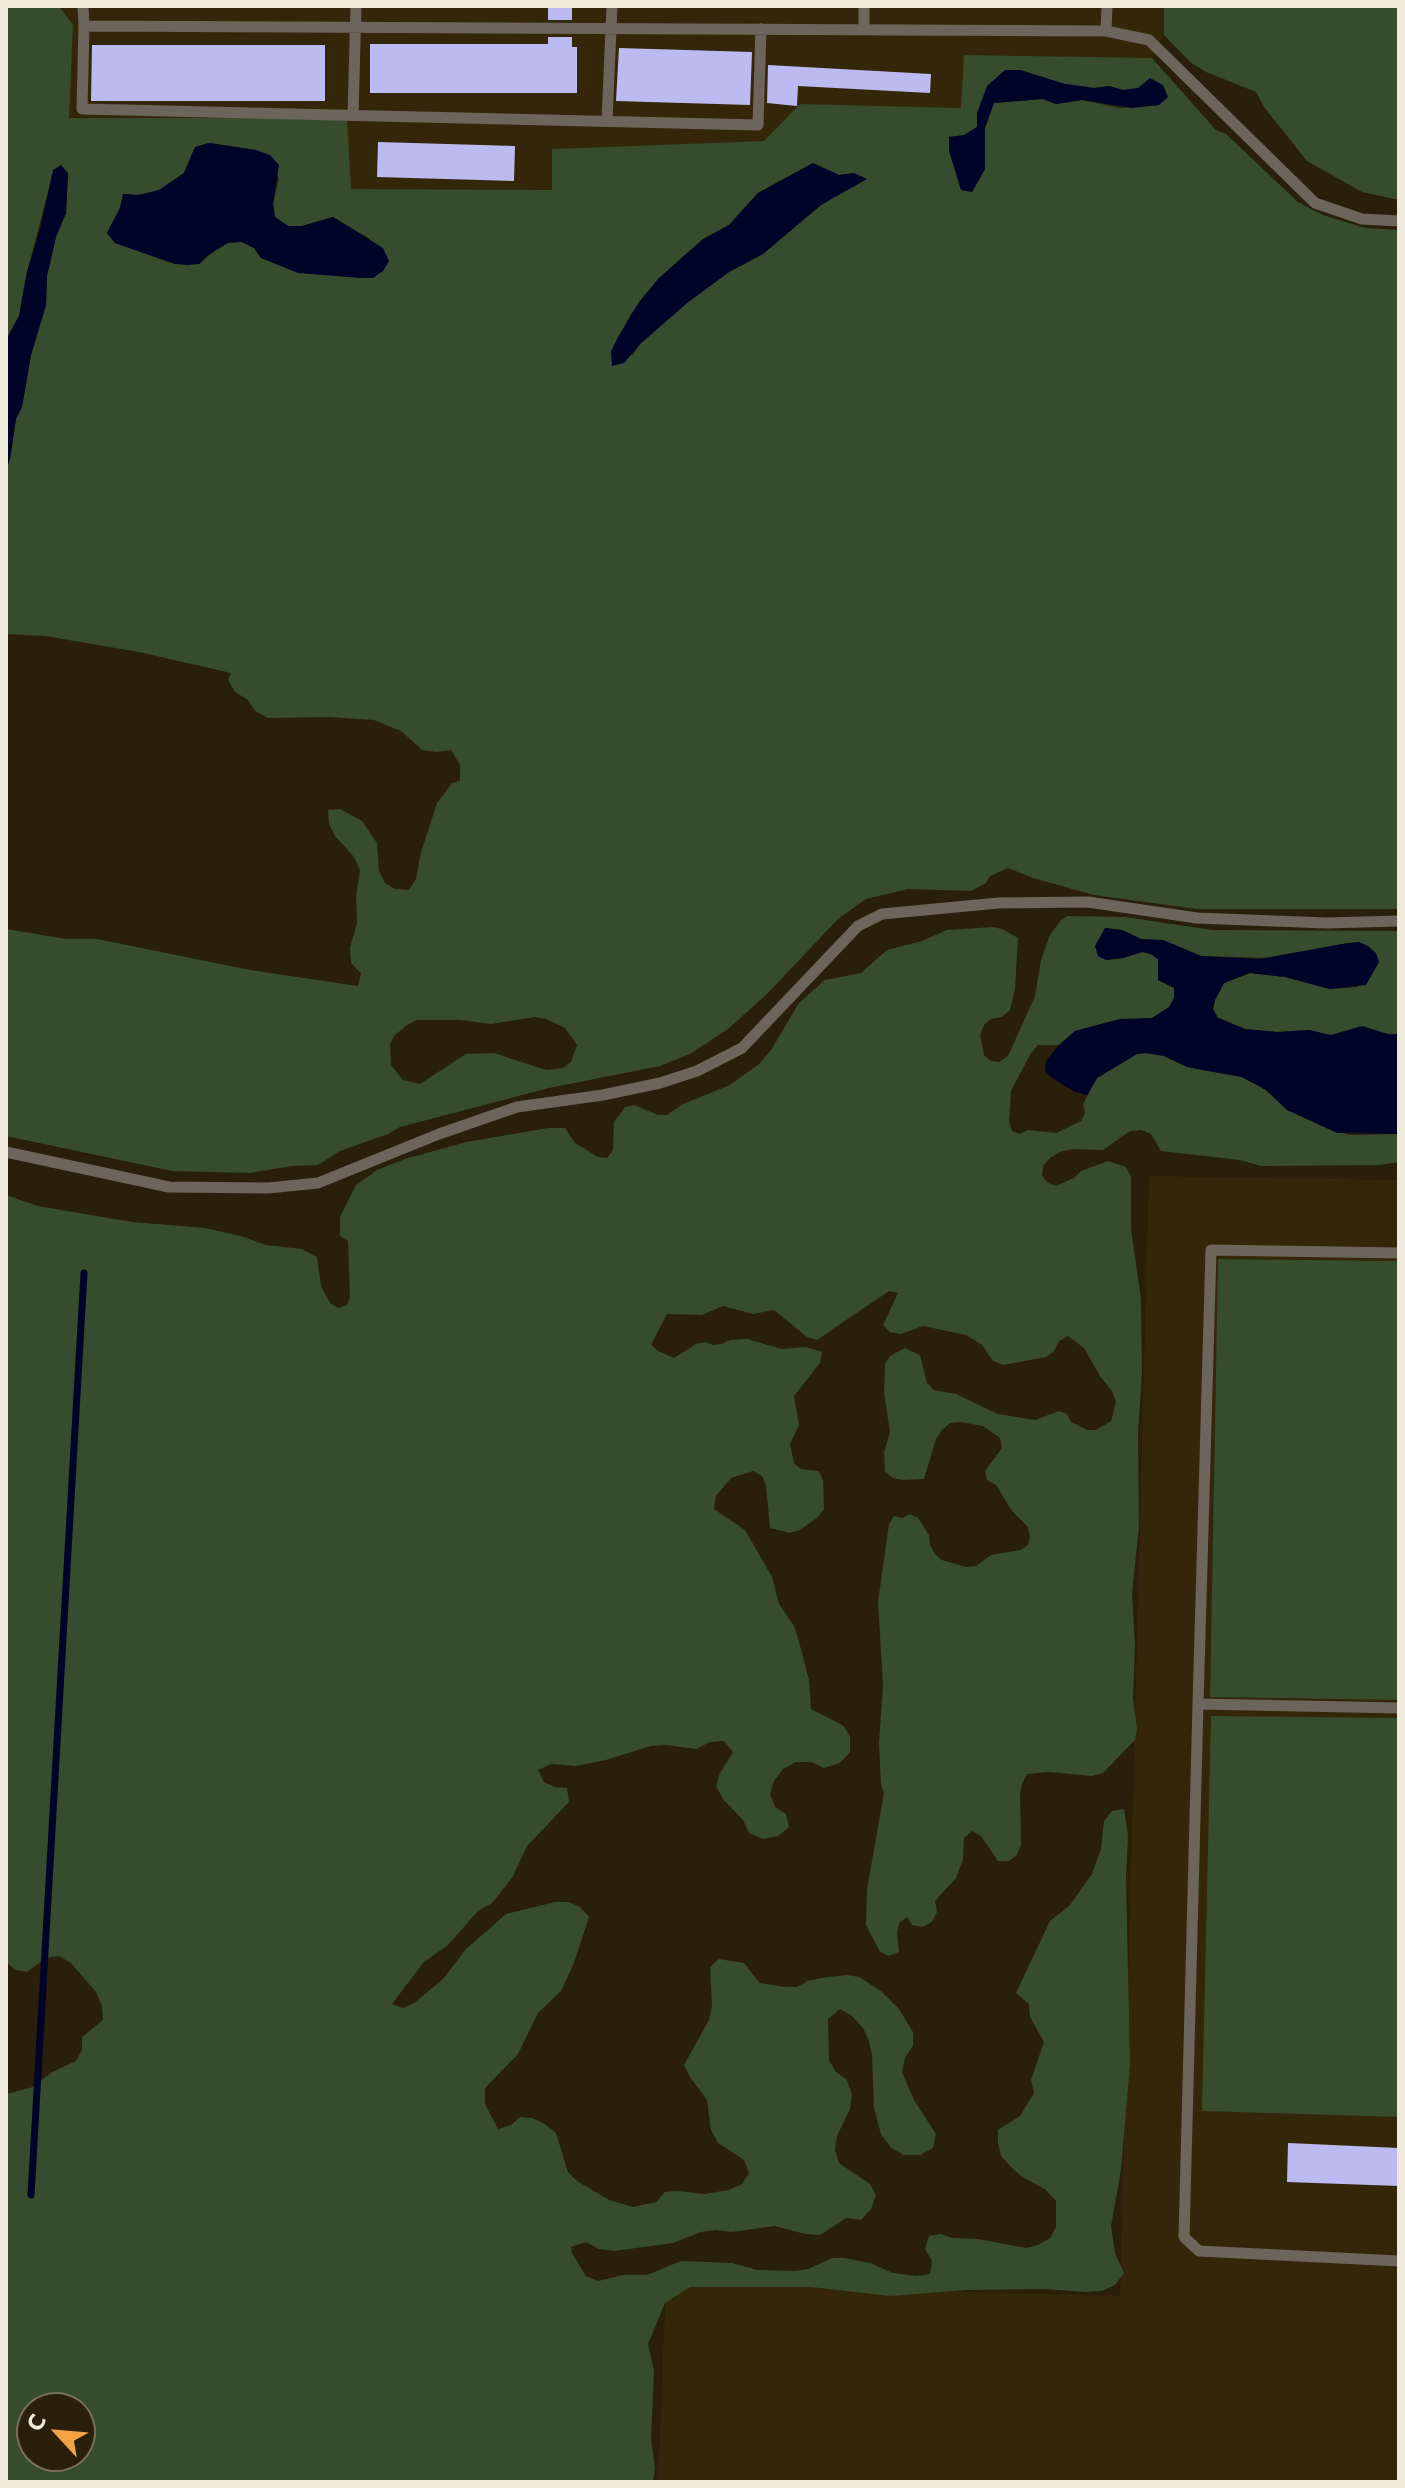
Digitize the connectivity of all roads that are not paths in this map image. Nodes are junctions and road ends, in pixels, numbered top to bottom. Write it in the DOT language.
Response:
graph roads {
  1 [pos="83,6"];
  2 [pos="356,6"];
  3 [pos="612,6"];
  4 [pos="864,6"];
  5 [pos="1107,6"];
  6 [pos="84,26"];
  7 [pos="356,28"];
  8 [pos="612,29"];
  9 [pos="761,29"];
  10 [pos="864,30"];
  11 [pos="1106,31"];
  12 [pos="353,115"];
  13 [pos="607,121"];
  14 [pos="1399,221"];
  15 [pos="1399,921"];
  16 [pos="6,1152"];
  17 [pos="1399,1253"];
  18 [pos="1198,1704"];
  19 [pos="1399,1708"];
  20 [pos="1399,2261"];
  1 -- 6 [label="lane"];
  2 -- 7 [label="lane"];
  3 -- 8 [label="lane"];
  4 -- 10 [label="lane"];
  5 -- 11 [label="lane"];
  6 -- 7 [label="lane"];
  6 -- 12 [label="lane"];
  7 -- 8 [label="lane"];
  7 -- 12 [label="lane"];
  8 -- 9 [label="lane"];
  8 -- 13 [label="lane"];
  9 -- 10 [label="lane"];
  9 -- 13 [label="lane"];
  10 -- 11 [label="lane"];
  11 -- 14 [label="lane"];
  12 -- 13 [label="lane"];
  15 -- 16 [label="lane"];
  17 -- 18 [label="lane"];
  18 -- 19 [label="lane"];
  18 -- 20 [label="lane"];
}
